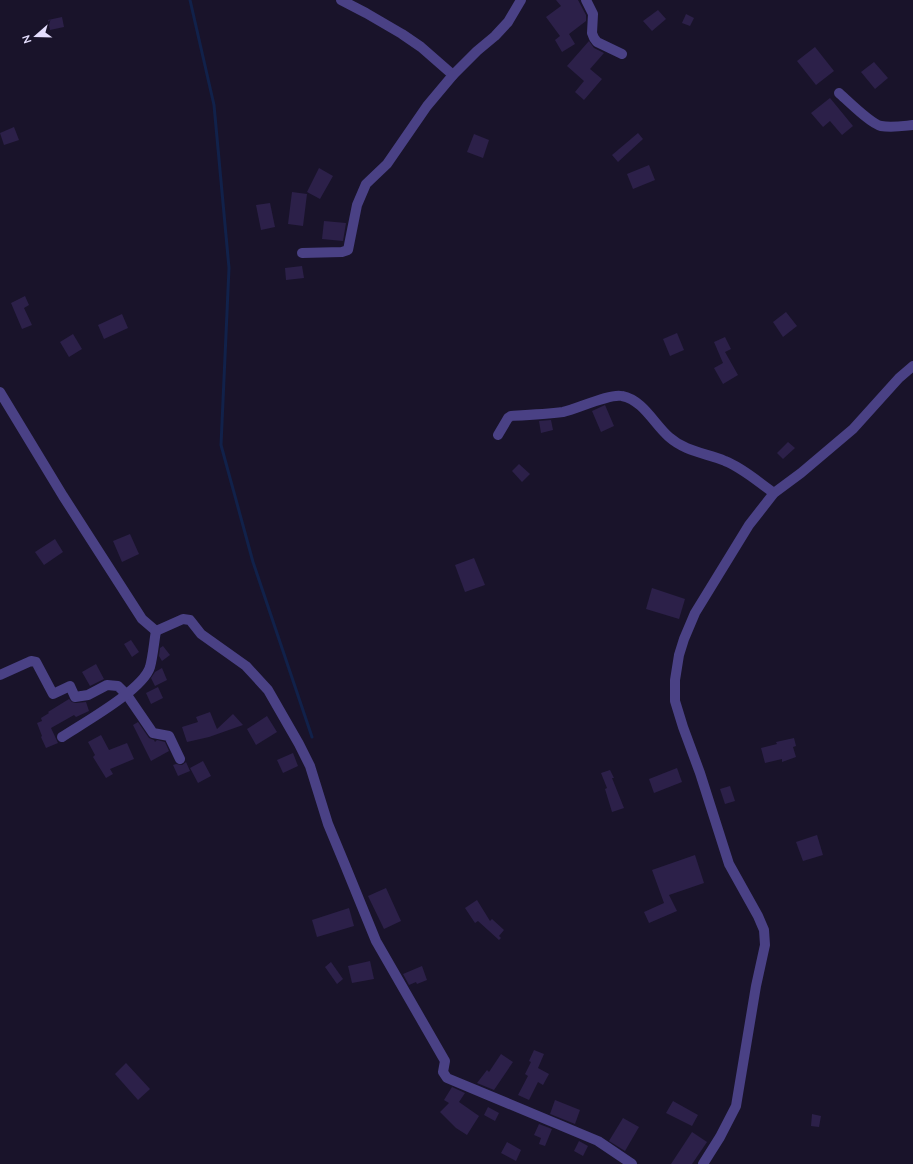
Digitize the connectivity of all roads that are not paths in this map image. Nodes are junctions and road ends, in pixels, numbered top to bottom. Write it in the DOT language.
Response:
graph roads {
  1 [pos="341,0"];
  2 [pos="521,0"];
  3 [pos="586,0"];
  4 [pos="622,54"];
  5 [pos="453,75"];
  6 [pos="839,93"];
  7 [pos="913,125"];
  8 [pos="302,253"];
  9 [pos="913,366"];
  10 [pos="0,392"];
  11 [pos="4,409"];
  12 [pos="498,434"];
  13 [pos="774,493"];
  14 [pos="156,631"];
  15 [pos="0,675"];
  16 [pos="127,695"];
  17 [pos="62,737"];
  18 [pos="180,759"];
  19 [pos="632,1164"];
  20 [pos="703,1164"];
  1 -- 5 [label="street"];
  2 -- 5 [label="street"];
  3 -- 4 [label="street"];
  5 -- 8 [label="street"];
  6 -- 7 [label="street"];
  9 -- 13 [label="street"];
  10 -- 11 [label="street"];
  11 -- 14 [label="street"];
  12 -- 13 [label="street"];
  13 -- 20 [label="street"];
  14 -- 16 [label="street"];
  14 -- 19 [label="street"];
  15 -- 16 [label="street"];
  16 -- 17 [label="street"];
  16 -- 18 [label="street"];
}
